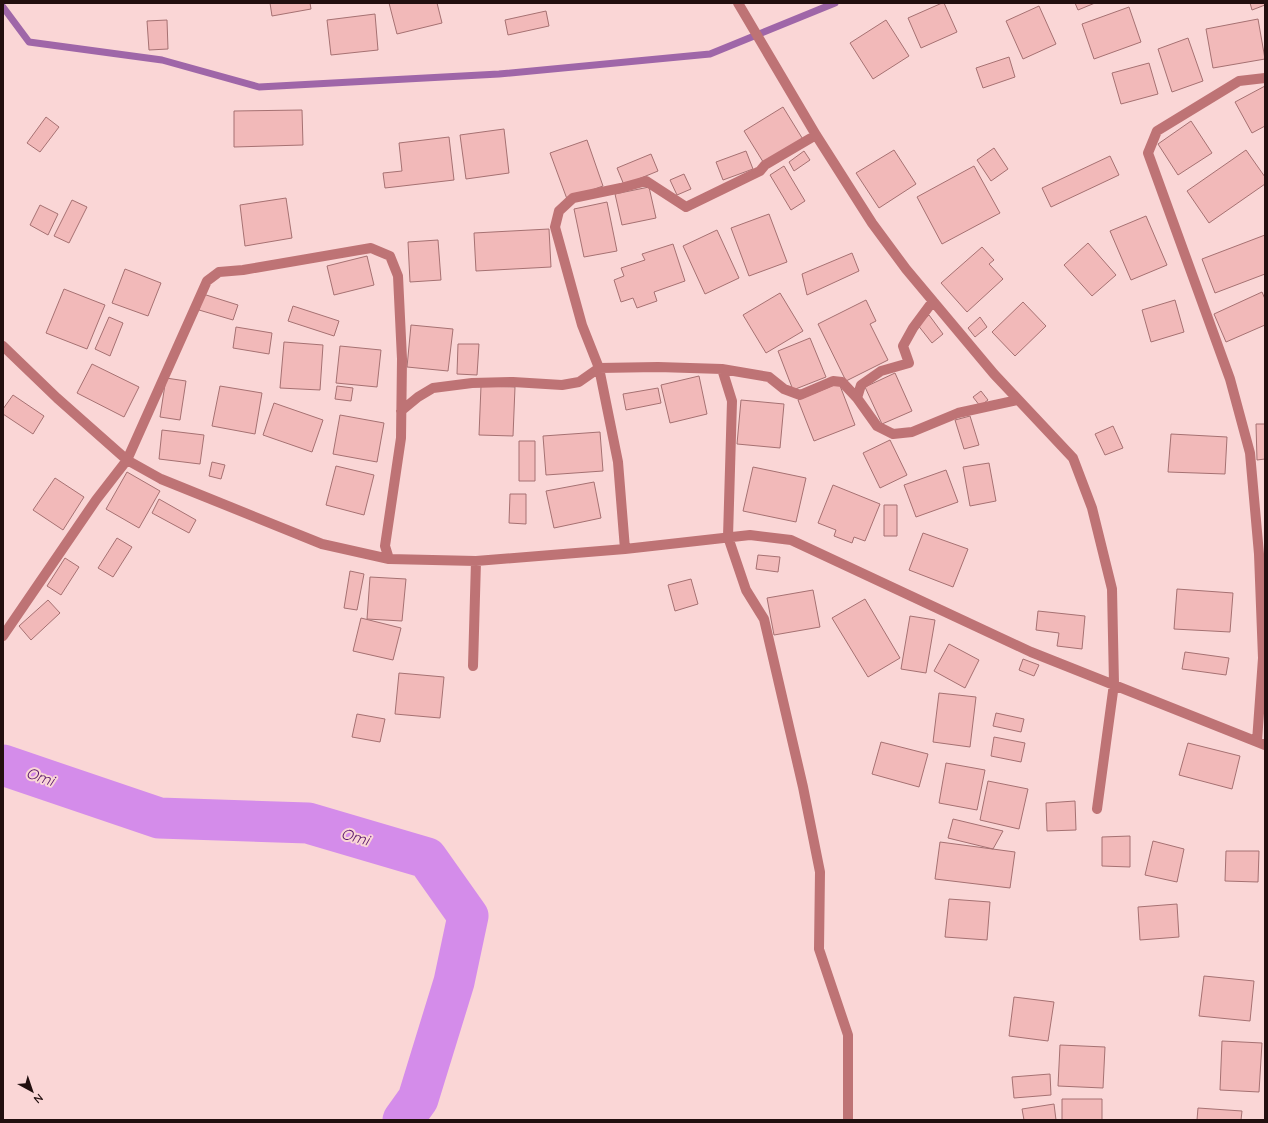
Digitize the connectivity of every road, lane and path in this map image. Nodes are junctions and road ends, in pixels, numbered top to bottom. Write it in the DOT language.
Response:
graph roads {
  1 [pos="738,3"];
  2 [pos="1265,78"];
  3 [pos="816,135"];
  4 [pos="933,301"];
  5 [pos="3,346"];
  6 [pos="599,368"];
  7 [pos="722,369"];
  8 [pos="857,398"];
  9 [pos="1018,400"];
  10 [pos="401,411"];
  11 [pos="127,460"];
  12 [pos="728,537"];
  13 [pos="625,549"];
  14 [pos="1262,555"];
  15 [pos="388,559"];
  16 [pos="476,561"];
  17 [pos="3,636"];
  18 [pos="473,666"];
  19 [pos="1114,684"];
  20 [pos="1261,743"];
  21 [pos="1097,808"];
  22 [pos="848,1120"];
  1 -- 3 [label="street"];
  2 -- 14 [label="street"];
  3 -- 4 [label="street"];
  3 -- 6 [label="street"];
  4 -- 8 [label="street"];
  4 -- 9 [label="street"];
  5 -- 11 [label="street"];
  6 -- 7 [label="street"];
  6 -- 10 [label="street"];
  6 -- 13 [label="street"];
  7 -- 8 [label="street"];
  7 -- 12 [label="street"];
  8 -- 9 [label="street"];
  9 -- 19 [label="street"];
  10 -- 11 [label="street"];
  10 -- 15 [label="street"];
  11 -- 15 [label="street"];
  11 -- 17 [label="street"];
  12 -- 13 [label="street"];
  12 -- 19 [label="street"];
  12 -- 22 [label="street"];
  13 -- 16 [label="street"];
  14 -- 20 [label="street"];
  15 -- 16 [label="street"];
  16 -- 18 [label="street"];
  19 -- 20 [label="street"];
  19 -- 21 [label="street"];
}
